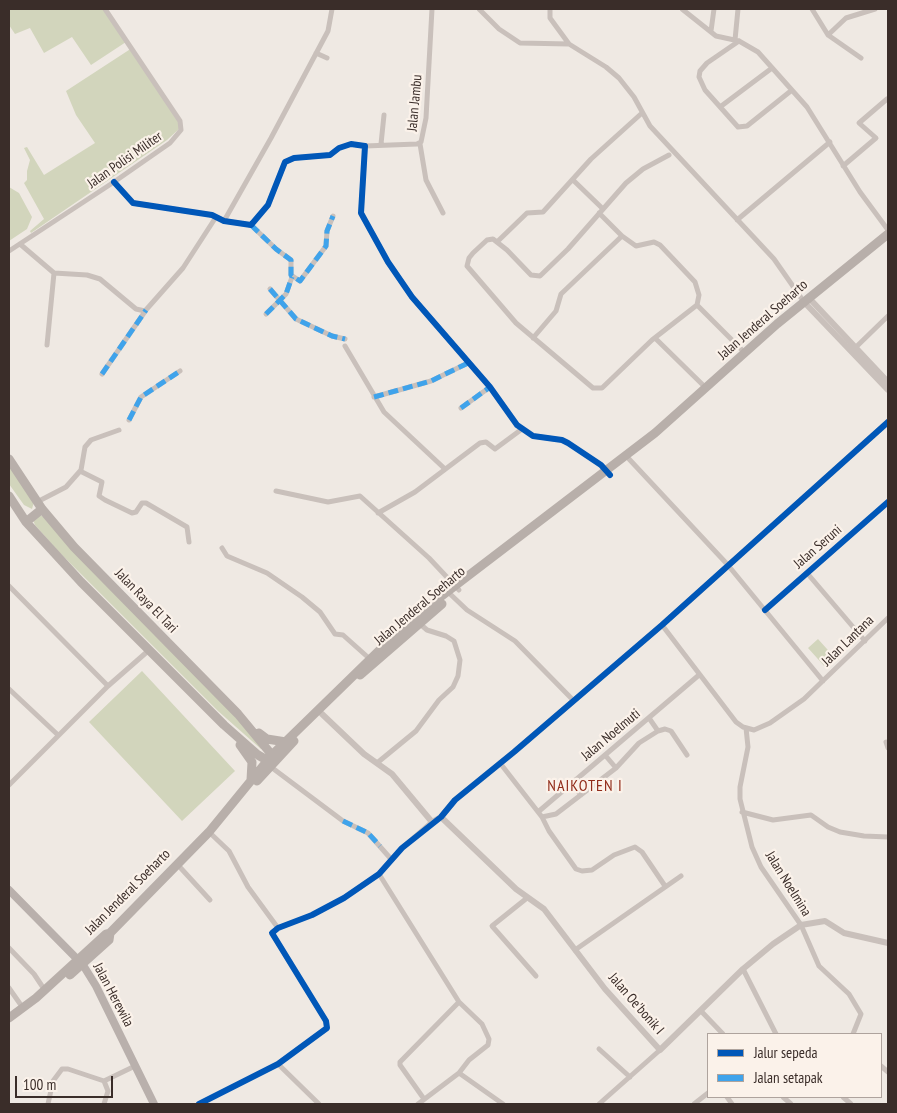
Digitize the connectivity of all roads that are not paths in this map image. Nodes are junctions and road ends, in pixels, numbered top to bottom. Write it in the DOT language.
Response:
graph roads {
  1 [pos="105,9"];
  2 [pos="332,9"];
  3 [pos="432,9"];
  4 [pos="480,9"];
  5 [pos="550,9"];
  6 [pos="682,9"];
  7 [pos="714,9"];
  8 [pos="738,9"];
  9 [pos="812,9"];
  10 [pos="874,9"];
  11 [pos="863,10"];
  12 [pos="711,31"];
  13 [pos="828,35"];
  14 [pos="737,41"];
  15 [pos="569,44"];
  16 [pos="316,53"];
  17 [pos="327,58"];
  18 [pos="861,58"];
  19 [pos="772,68"];
  20 [pos="792,90"];
  21 [pos="887,99"];
  22 [pos="720,107"];
  23 [pos="642,113"];
  24 [pos="384,115"];
  25 [pos="830,142"];
  26 [pos="381,144"];
  27 [pos="420,144"];
  28 [pos="366,146"];
  29 [pos="669,155"];
  30 [pos="843,166"];
  31 [pos="573,180"];
  32 [pos="114,182"];
  33 [pos="601,211"];
  34 [pos="442,213"];
  35 [pos="333,216"];
  36 [pos="216,217"];
  37 [pos="737,220"];
  38 [pos="224,221"];
  39 [pos="251,225"];
  40 [pos="888,230"];
  41 [pos="888,234"];
  42 [pos="622,236"];
  43 [pos="498,241"];
  44 [pos="20,244"];
  45 [pos="9,251"];
  46 [pos="54,273"];
  47 [pos="292,277"];
  48 [pos="270,289"];
  49 [pos="807,300"];
  50 [pos="282,302"];
  51 [pos="697,305"];
  52 [pos="146,310"];
  53 [pos="266,314"];
  54 [pos="887,319"];
  55 [pos="533,338"];
  56 [pos="655,338"];
  57 [pos="345,339"];
  58 [pos="47,345"];
  59 [pos="345,346"];
  60 [pos="856,348"];
  61 [pos="745,353"];
  62 [pos="468,363"];
  63 [pos="180,370"];
  64 [pos="102,374"];
  65 [pos="888,382"];
  66 [pos="490,387"];
  67 [pos="706,388"];
  68 [pos="888,390"];
  69 [pos="374,396"];
  70 [pos="461,408"];
  71 [pos="129,420"];
  72 [pos="888,422"];
  73 [pos="522,429"];
  74 [pos="119,430"];
  75 [pos="658,430"];
  76 [pos="9,459"];
  77 [pos="629,459"];
  78 [pos="445,469"];
  79 [pos="80,471"];
  80 [pos="608,472"];
  81 [pos="276,491"];
  82 [pos="9,496"];
  83 [pos="888,502"];
  84 [pos="40,505"];
  85 [pos="378,513"];
  86 [pos="26,522"];
  87 [pos="188,542"];
  88 [pos="222,548"];
  89 [pos="727,564"];
  90 [pos="807,573"];
  91 [pos="9,586"];
  92 [pos="458,588"];
  93 [pos="450,594"];
  94 [pos="765,610"];
  95 [pos="888,618"];
  96 [pos="419,623"];
  97 [pos="662,624"];
  98 [pos="865,641"];
  99 [pos="148,651"];
  100 [pos="372,661"];
  101 [pos="699,674"];
  102 [pos="823,681"];
  103 [pos="108,686"];
  104 [pos="9,689"];
  105 [pos="573,700"];
  106 [pos="238,714"];
  107 [pos="322,714"];
  108 [pos="648,718"];
  109 [pos="224,725"];
  110 [pos="746,728"];
  111 [pos="658,730"];
  112 [pos="58,735"];
  113 [pos="886,742"];
  114 [pos="286,746"];
  115 [pos="888,748"];
  116 [pos="605,755"];
  117 [pos="687,755"];
  118 [pos="270,761"];
  119 [pos="377,763"];
  120 [pos="500,763"];
  121 [pos="616,768"];
  122 [pos="253,783"];
  123 [pos="572,784"];
  124 [pos="9,785"];
  125 [pos="581,795"];
  126 [pos="742,812"];
  127 [pos="540,814"];
  128 [pos="440,817"];
  129 [pos="432,822"];
  130 [pos="209,832"];
  131 [pos="888,837"];
  132 [pos="391,859"];
  133 [pos="177,864"];
  134 [pos="379,874"];
  135 [pos="680,876"];
  136 [pos="665,886"];
  137 [pos="9,890"];
  138 [pos="527,898"];
  139 [pos="210,900"];
  140 [pos="801,926"];
  141 [pos="278,928"];
  142 [pos="888,942"];
  143 [pos="9,948"];
  144 [pos="575,950"];
  145 [pos="81,962"];
  146 [pos="743,970"];
  147 [pos="536,976"];
  148 [pos="9,988"];
  149 [pos="44,989"];
  150 [pos="36,998"];
  151 [pos="459,1002"];
  152 [pos="23,1008"];
  153 [pos="701,1011"];
  154 [pos="9,1018"];
  155 [pos="722,1033"];
  156 [pos="775,1033"];
  157 [pos="853,1033"];
  158 [pos="599,1049"];
  159 [pos="660,1050"];
  160 [pos="278,1064"];
  161 [pos="135,1066"];
  162 [pos="459,1073"];
  163 [pos="630,1077"];
  164 [pos="104,1081"];
  165 [pos="707,1094"];
  166 [pos="424,1099"];
  167 [pos="48,1104"];
  168 [pos="104,1104"];
  169 [pos="154,1104"];
  170 [pos="199,1104"];
  171 [pos="319,1104"];
  172 [pos="418,1104"];
  173 [pos="503,1104"];
  174 [pos="599,1104"];
  175 [pos="694,1104"];
  1 -- 32 [label="street, Jalan Polisi Militer"];
  2 -- 16 [label="street"];
  3 -- 27 [label="street, Jalan Jambu"];
  4 -- 15 [label="street"];
  5 -- 15 [label="street"];
  6 -- 12 [label="street"];
  7 -- 12 [label="street"];
  8 -- 14 [label="street"];
  9 -- 13 [label="street"];
  10 -- 11 [label="street"];
  11 -- 13 [label="street"];
  12 -- 14 [label="street"];
  13 -- 18 [label="street"];
  14 -- 19 [label="street"];
  14 -- 22 [label="street"];
  15 -- 23 [label="street"];
  16 -- 17 [label="street"];
  16 -- 38 [label="street"];
  19 -- 20 [label="street"];
  19 -- 22 [label="street"];
  20 -- 22 [label="street"];
  20 -- 25 [label="street"];
  21 -- 30 [label="street"];
  23 -- 31 [label="street"];
  23 -- 37 [label="street"];
  24 -- 26 [label="street"];
  25 -- 30 [label="street"];
  25 -- 37 [label="street"];
  26 -- 27 [label="street, Jalan Jambu"];
  26 -- 28 [label="street, Jalan Jambu"];
  27 -- 34 [label="street"];
  28 -- 39 [label="street, Jalan Jambu"];
  28 -- 62 [label="street"];
  29 -- 33 [label="street"];
  30 -- 40 [label="street"];
  31 -- 33 [label="street"];
  31 -- 43 [label="street"];
  32 -- 36 [label="street"];
  32 -- 44 [label="street, Jalan Polisi Militer"];
  33 -- 42 [label="street"];
  33 -- 43 [label="street"];
  35 -- 47 [label="street"];
  36 -- 38 [label="street"];
  36 -- 52 [label="street"];
  37 -- 49 [label="street"];
  38 -- 39 [label="street"];
  39 -- 47 [label="street"];
  41 -- 49 [label="main road, Jalan Jenderal Soeharto"];
  42 -- 51 [label="street"];
  42 -- 55 [label="street"];
  43 -- 55 [label="street"];
  44 -- 45 [label="street, Jalan Polisi Militer"];
  44 -- 46 [label="street"];
  46 -- 52 [label="street"];
  46 -- 58 [label="street"];
  47 -- 50 [label="street"];
  48 -- 50 [label="street"];
  49 -- 60 [label="street"];
  49 -- 61 [label="main road, Jalan Jenderal Soeharto"];
  49 -- 68 [label="street"];
  50 -- 53 [label="street"];
  50 -- 57 [label="street"];
  51 -- 56 [label="street"];
  51 -- 61 [label="street"];
  52 -- 64 [label="street"];
  54 -- 60 [label="street"];
  55 -- 56 [label="street"];
  56 -- 67 [label="street"];
  59 -- 69 [label="street"];
  60 -- 65 [label="street"];
  61 -- 67 [label="main road, Jalan Jenderal Soeharto"];
  62 -- 66 [label="street"];
  62 -- 69 [label="street"];
  63 -- 71 [label="street"];
  66 -- 70 [label="street"];
  66 -- 73 [label="street"];
  67 -- 75 [label="main road, Jalan Jenderal Soeharto"];
  69 -- 78 [label="street"];
  72 -- 89 [label="street"];
  73 -- 78 [label="street"];
  73 -- 80 [label="street"];
  74 -- 79 [label="street"];
  75 -- 77 [label="main road, Jalan Jenderal Soeharto"];
  75 -- 80 [label="main road, Jalan Jenderal Soeharto"];
  76 -- 84 [label="main road, Jalan Raya El Tari"];
  77 -- 80 [label="main road, Jalan Jenderal Soeharto"];
  77 -- 89 [label="street"];
  78 -- 85 [label="street"];
  79 -- 84 [label="street"];
  79 -- 87 [label="street"];
  80 -- 92 [label="main road, Jalan Jenderal Soeharto"];
  81 -- 85 [label="street"];
  82 -- 86 [label="main road"];
  83 -- 90 [label="street, Jalan Seruni"];
  84 -- 86 [label="main road"];
  84 -- 106 [label="main road, Jalan Raya El Tari"];
  85 -- 92 [label="street"];
  86 -- 99 [label="main road"];
  88 -- 100 [label="street"];
  89 -- 94 [label="street"];
  89 -- 97 [label="street"];
  90 -- 94 [label="street, Jalan Seruni"];
  90 -- 98 [label="street"];
  91 -- 103 [label="street"];
  92 -- 93 [label="main road, Jalan Jenderal Soeharto"];
  93 -- 96 [label="main road, Jalan Jenderal Soeharto"];
  93 -- 100 [label="main road, Jalan Jenderal Soeharto"];
  93 -- 105 [label="street"];
  94 -- 102 [label="street"];
  95 -- 98 [label="street, Jalan Lantana"];
  96 -- 100 [label="main road, Jalan Jenderal Soeharto"];
  96 -- 119 [label="street"];
  97 -- 101 [label="street"];
  97 -- 105 [label="street"];
  98 -- 102 [label="street, Jalan Lantana"];
  99 -- 103 [label="street"];
  99 -- 109 [label="main road"];
  100 -- 107 [label="main road, Jalan Jenderal Soeharto"];
  100 -- 114 [label="main road, Jalan Jenderal Soeharto"];
  101 -- 108 [label="street, Jalan Noelmuti"];
  101 -- 110 [label="street"];
  102 -- 110 [label="street, Jalan Lantana"];
  103 -- 112 [label="street"];
  104 -- 112 [label="street"];
  105 -- 120 [label="street"];
  106 -- 114 [label="main road"];
  106 -- 118 [label="main road, Jalan Raya El Tari"];
  107 -- 114 [label="main road, Jalan Jenderal Soeharto"];
  107 -- 119 [label="street"];
  108 -- 111 [label="street"];
  108 -- 116 [label="street, Jalan Noelmuti"];
  109 -- 118 [label="main road"];
  109 -- 122 [label="main road"];
  110 -- 126 [label="street, Jalan Noelmina"];
  111 -- 117 [label="street"];
  111 -- 121 [label="street"];
  112 -- 124 [label="street"];
  113 -- 115 [label="street"];
  114 -- 118 [label="main road, Jalan Jenderal Soeharto"];
  116 -- 121 [label="street"];
  116 -- 123 [label="street, Jalan Noelmuti"];
  118 -- 122 [label="main road, Jalan Jenderal Soeharto"];
  118 -- 132 [label="street"];
  119 -- 129 [label="street"];
  120 -- 127 [label="street"];
  120 -- 128 [label="street"];
  121 -- 125 [label="street"];
  122 -- 130 [label="main road, Jalan Jenderal Soeharto"];
  123 -- 125 [label="street"];
  123 -- 127 [label="street, Jalan Noelmuti"];
  125 -- 127 [label="street"];
  126 -- 131 [label="street"];
  126 -- 140 [label="street, Jalan Noelmina"];
  127 -- 136 [label="street"];
  128 -- 129 [label="street"];
  128 -- 138 [label="street, Jalan Oe'bonik I"];
  129 -- 132 [label="street"];
  130 -- 133 [label="main road, Jalan Jenderal Soeharto"];
  130 -- 141 [label="street"];
  132 -- 134 [label="street"];
  133 -- 139 [label="street"];
  133 -- 145 [label="main road, Jalan Jenderal Soeharto"];
  134 -- 141 [label="street"];
  134 -- 151 [label="street"];
  135 -- 136 [label="street"];
  136 -- 144 [label="street"];
  137 -- 145 [label="main road, Jalan Herewila"];
  138 -- 144 [label="street, Jalan Oe'bonik I"];
  138 -- 147 [label="street"];
  140 -- 142 [label="street, Jalan Oe'bonik I"];
  140 -- 146 [label="street, Jalan Oe'bonik I"];
  140 -- 157 [label="street, Jalan Noelmina"];
  141 -- 160 [label="street"];
  143 -- 149 [label="street"];
  144 -- 159 [label="street, Jalan Oe'bonik I"];
  145 -- 149 [label="main road"];
  145 -- 150 [label="main road"];
  145 -- 161 [label="main road, Jalan Herewila"];
  146 -- 153 [label="street, Jalan Oe'bonik I"];
  146 -- 156 [label="street"];
  148 -- 152 [label="street"];
  149 -- 150 [label="main road"];
  150 -- 152 [label="main road"];
  151 -- 162 [label="street"];
  151 -- 166 [label="street"];
  152 -- 154 [label="main road"];
  153 -- 155 [label="street"];
  153 -- 159 [label="street, Jalan Oe'bonik I"];
  158 -- 163 [label="street"];
  159 -- 163 [label="street"];
  160 -- 170 [label="street"];
  160 -- 171 [label="street"];
  161 -- 164 [label="street"];
  161 -- 169 [label="main road, Jalan Herewila"];
  162 -- 166 [label="street"];
  162 -- 173 [label="street"];
  163 -- 174 [label="street"];
  164 -- 167 [label="street"];
  164 -- 168 [label="street"];
  165 -- 175 [label="street"];
  166 -- 172 [label="street"];
}
